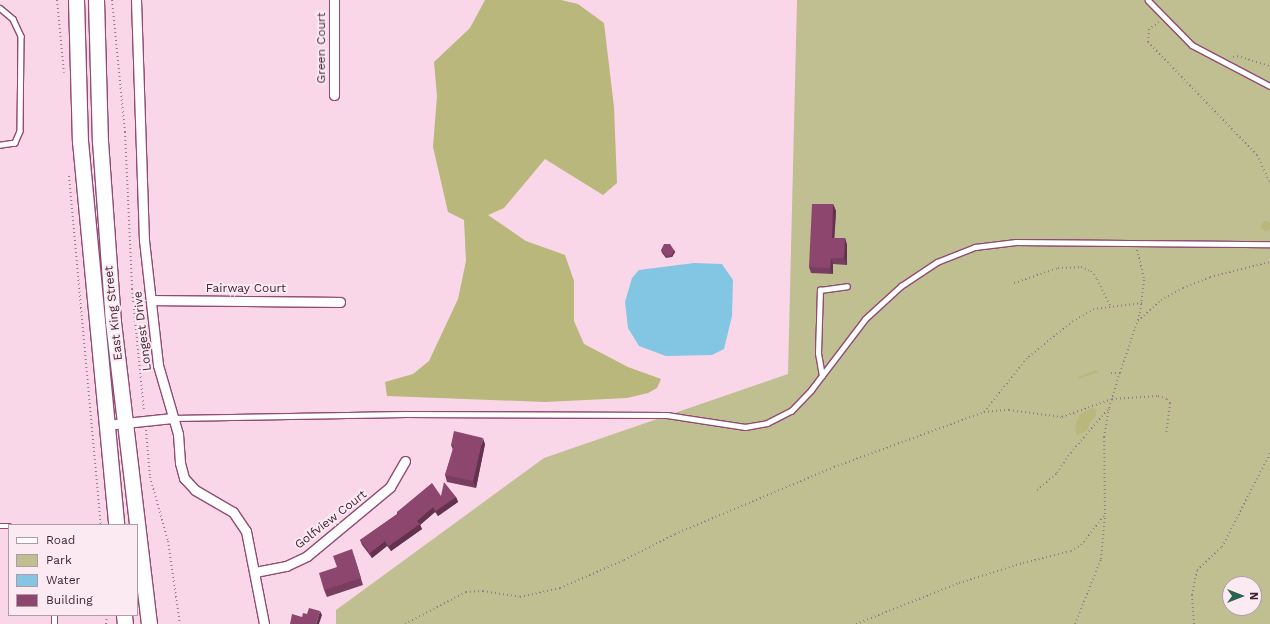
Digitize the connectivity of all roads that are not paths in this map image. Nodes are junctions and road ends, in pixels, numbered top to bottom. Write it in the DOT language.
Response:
graph roads {
  1 [pos="76,0"];
  2 [pos="96,0"];
  3 [pos="136,0"];
  4 [pos="334,0"];
  5 [pos="1148,0"];
  6 [pos="0,8"];
  7 [pos="1270,86"];
  8 [pos="334,95"];
  9 [pos="0,145"];
  10 [pos="1270,244"];
  11 [pos="847,286"];
  12 [pos="151,300"];
  13 [pos="340,302"];
  14 [pos="822,376"];
  15 [pos="173,418"];
  16 [pos="126,423"];
  17 [pos="106,425"];
  18 [pos="405,461"];
  19 [pos="116,524"];
  20 [pos="137,524"];
  21 [pos="138,533"];
  22 [pos="255,572"];
  23 [pos="148,624"];
  24 [pos="264,624"];
  1 -- 17 [label="main road, East King Street"];
  2 -- 16 [label="main road, East King Street"];
  3 -- 12 [label="street, Longest Drive"];
  4 -- 8 [label="street, Green Court"];
  5 -- 7 [label="lane"];
  6 -- 9 [label="lane"];
  10 -- 14 [label="lane"];
  11 -- 14 [label="lane"];
  12 -- 13 [label="street, Fairway Court"];
  12 -- 15 [label="street, Longest Drive"];
  14 -- 15 [label="lane"];
  15 -- 16 [label="street"];
  15 -- 22 [label="street, Longest Drive"];
  16 -- 17 [label="street"];
  16 -- 20 [label="main road, East King Street"];
  17 -- 19 [label="main road, East King Street"];
  18 -- 22 [label="street, Golfview Court"];
  21 -- 23 [label="main road, East King Street"];
  22 -- 24 [label="street, Longest Drive"];
}
